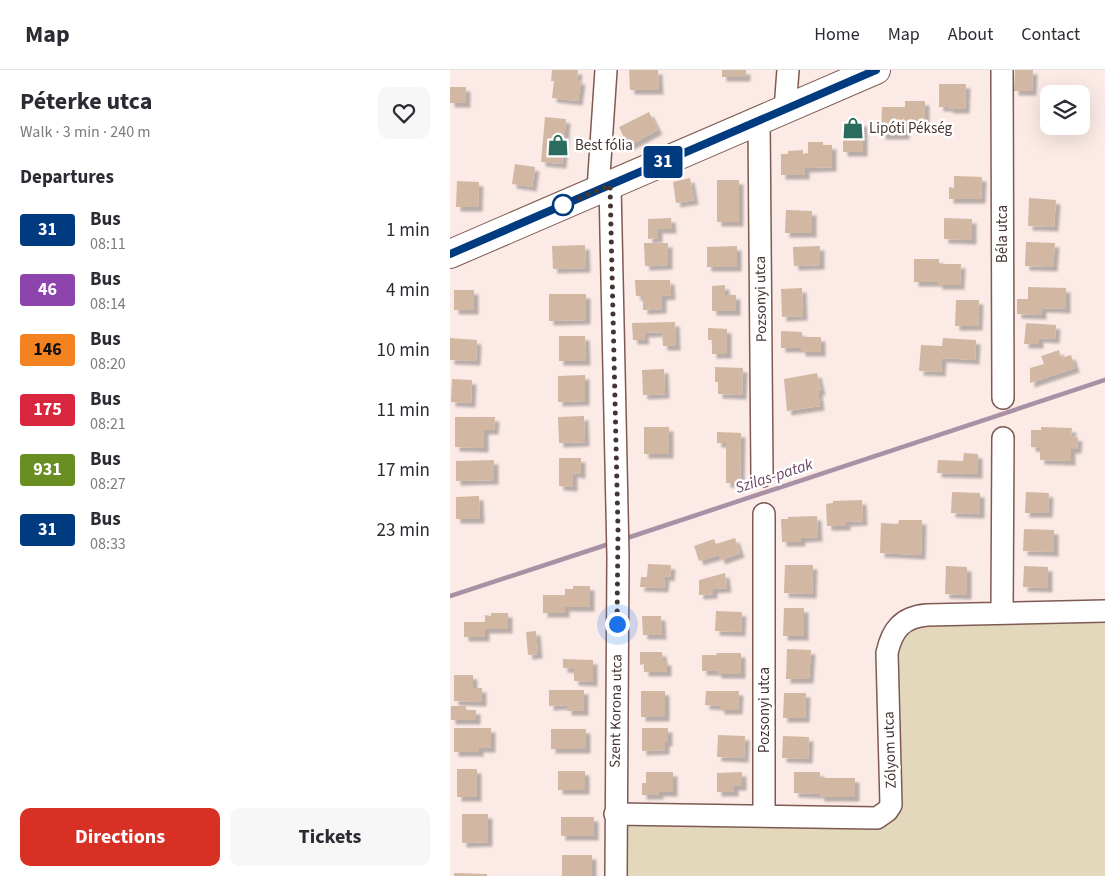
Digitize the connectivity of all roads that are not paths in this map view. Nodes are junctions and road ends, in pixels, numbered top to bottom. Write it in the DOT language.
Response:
graph roads {
  1 [pos="606,70"];
  2 [pos="788,70"];
  3 [pos="876,70"];
  4 [pos="1002,70"];
  5 [pos="784,110"];
  6 [pos="759,121"];
  7 [pos="604,188"];
  8 [pos="450,254"];
  9 [pos="1003,398"];
  10 [pos="1003,438"];
  11 [pos="762,476"];
  12 [pos="764,514"];
  13 [pos="1105,611"];
  14 [pos="1002,613"];
  15 [pos="615,814"];
  16 [pos="764,816"];
  17 [pos="616,876"];
  1 -- 7 [label="street, Szent Korona utca"];
  2 -- 5 [label="street"];
  3 -- 5 [label="main road"];
  4 -- 9 [label="street, Béla utca"];
  5 -- 6 [label="main road"];
  6 -- 7 [label="main road"];
  6 -- 11 [label="street, Pozsonyi utca"];
  7 -- 8 [label="main road"];
  7 -- 15 [label="street, Szent Korona utca"];
  10 -- 14 [label="street"];
  12 -- 16 [label="street, Pozsonyi utca"];
  13 -- 14 [label="street, Zólyom utca"];
  14 -- 16 [label="street, Zólyom utca"];
  15 -- 16 [label="street, Zólyom utca"];
  15 -- 17 [label="street, Szent Korona utca"];
}
